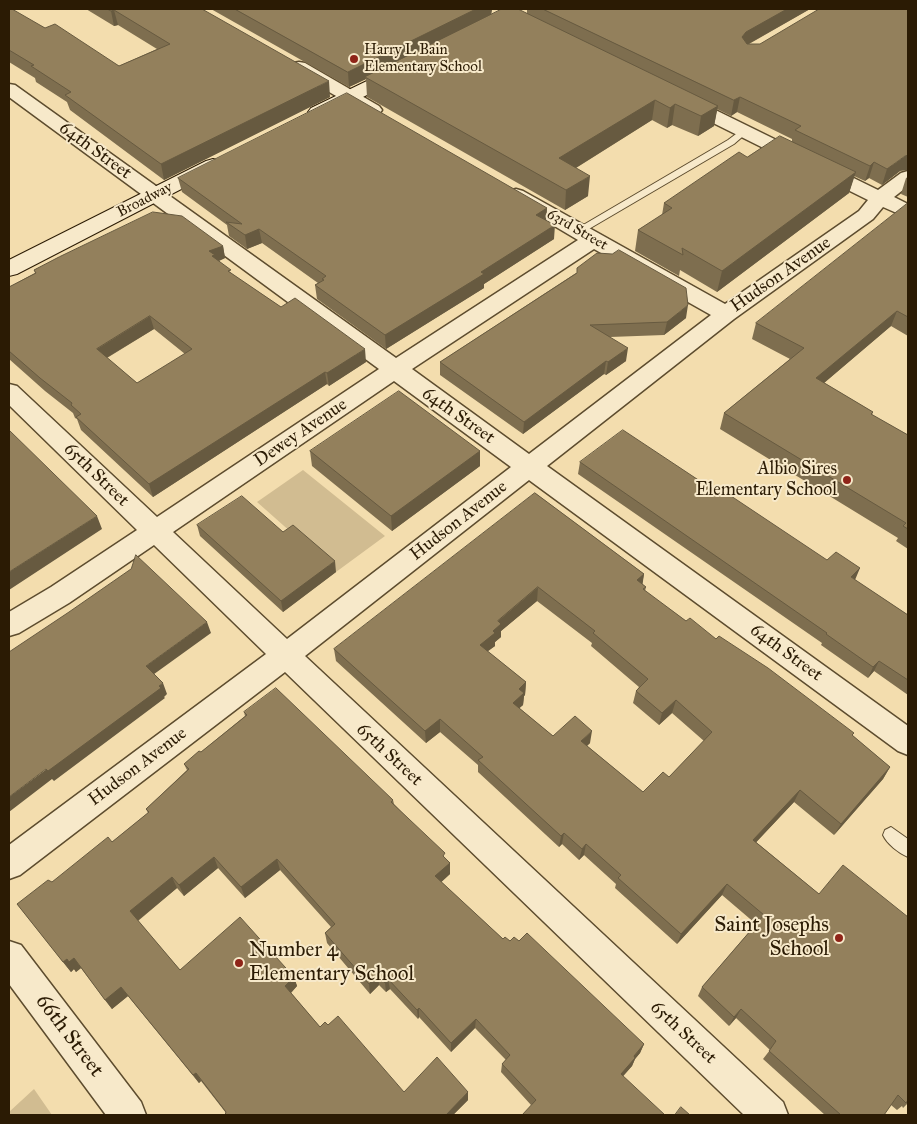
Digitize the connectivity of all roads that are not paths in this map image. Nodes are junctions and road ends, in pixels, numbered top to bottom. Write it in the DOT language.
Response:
graph roads {
  1 [pos="287,60"];
  2 [pos="416,63"];
  3 [pos="11,92"];
  4 [pos="350,96"];
  5 [pos="674,97"];
  6 [pos="303,120"];
  7 [pos="389,120"];
  8 [pos="744,131"];
  9 [pos="233,155"];
  10 [pos="908,177"];
  11 [pos="500,185"];
  12 [pos="155,194"];
  13 [pos="880,198"];
  14 [pos="908,212"];
  15 [pos="586,236"];
  16 [pos="9,269"];
  17 [pos="726,314"];
  18 [pos="394,370"];
  19 [pos="9,392"];
  20 [pos="529,466"];
  21 [pos="154,531"];
  22 [pos="9,625"];
  23 [pos="285,656"];
  24 [pos="908,742"];
  25 [pos="891,835"];
  26 [pos="908,849"];
  27 [pos="9,864"];
  28 [pos="9,956"];
  29 [pos="128,1115"];
  30 [pos="770,1115"];
  1 -- 4 [label="street"];
  2 -- 4 [label="street"];
  3 -- 12 [label="street, 64th Street"];
  4 -- 6 [label="street"];
  4 -- 7 [label="street"];
  5 -- 8 [label="street"];
  8 -- 13 [label="street"];
  8 -- 15 [label="lane"];
  9 -- 12 [label="street, Broadway"];
  10 -- 13 [label="street, Hudson Avenue"];
  11 -- 15 [label="street, 63rd Street"];
  12 -- 16 [label="street, Broadway"];
  12 -- 18 [label="street, 64th Street"];
  13 -- 14 [label="street"];
  13 -- 17 [label="street, Hudson Avenue"];
  15 -- 17 [label="street, 63rd Street"];
  15 -- 18 [label="street, Dewey Avenue"];
  17 -- 20 [label="street, Hudson Avenue"];
  18 -- 20 [label="street, 64th Street"];
  18 -- 21 [label="street, Dewey Avenue"];
  19 -- 21 [label="street, 65th Street"];
  20 -- 23 [label="street, Hudson Avenue"];
  20 -- 24 [label="street, 64th Street"];
  21 -- 22 [label="street, Dewey Avenue"];
  21 -- 23 [label="street, 65th Street"];
  23 -- 27 [label="street, Hudson Avenue"];
  23 -- 30 [label="street, 65th Street"];
  25 -- 26 [label="lane"];
  28 -- 29 [label="street, 66th Street"];
}
